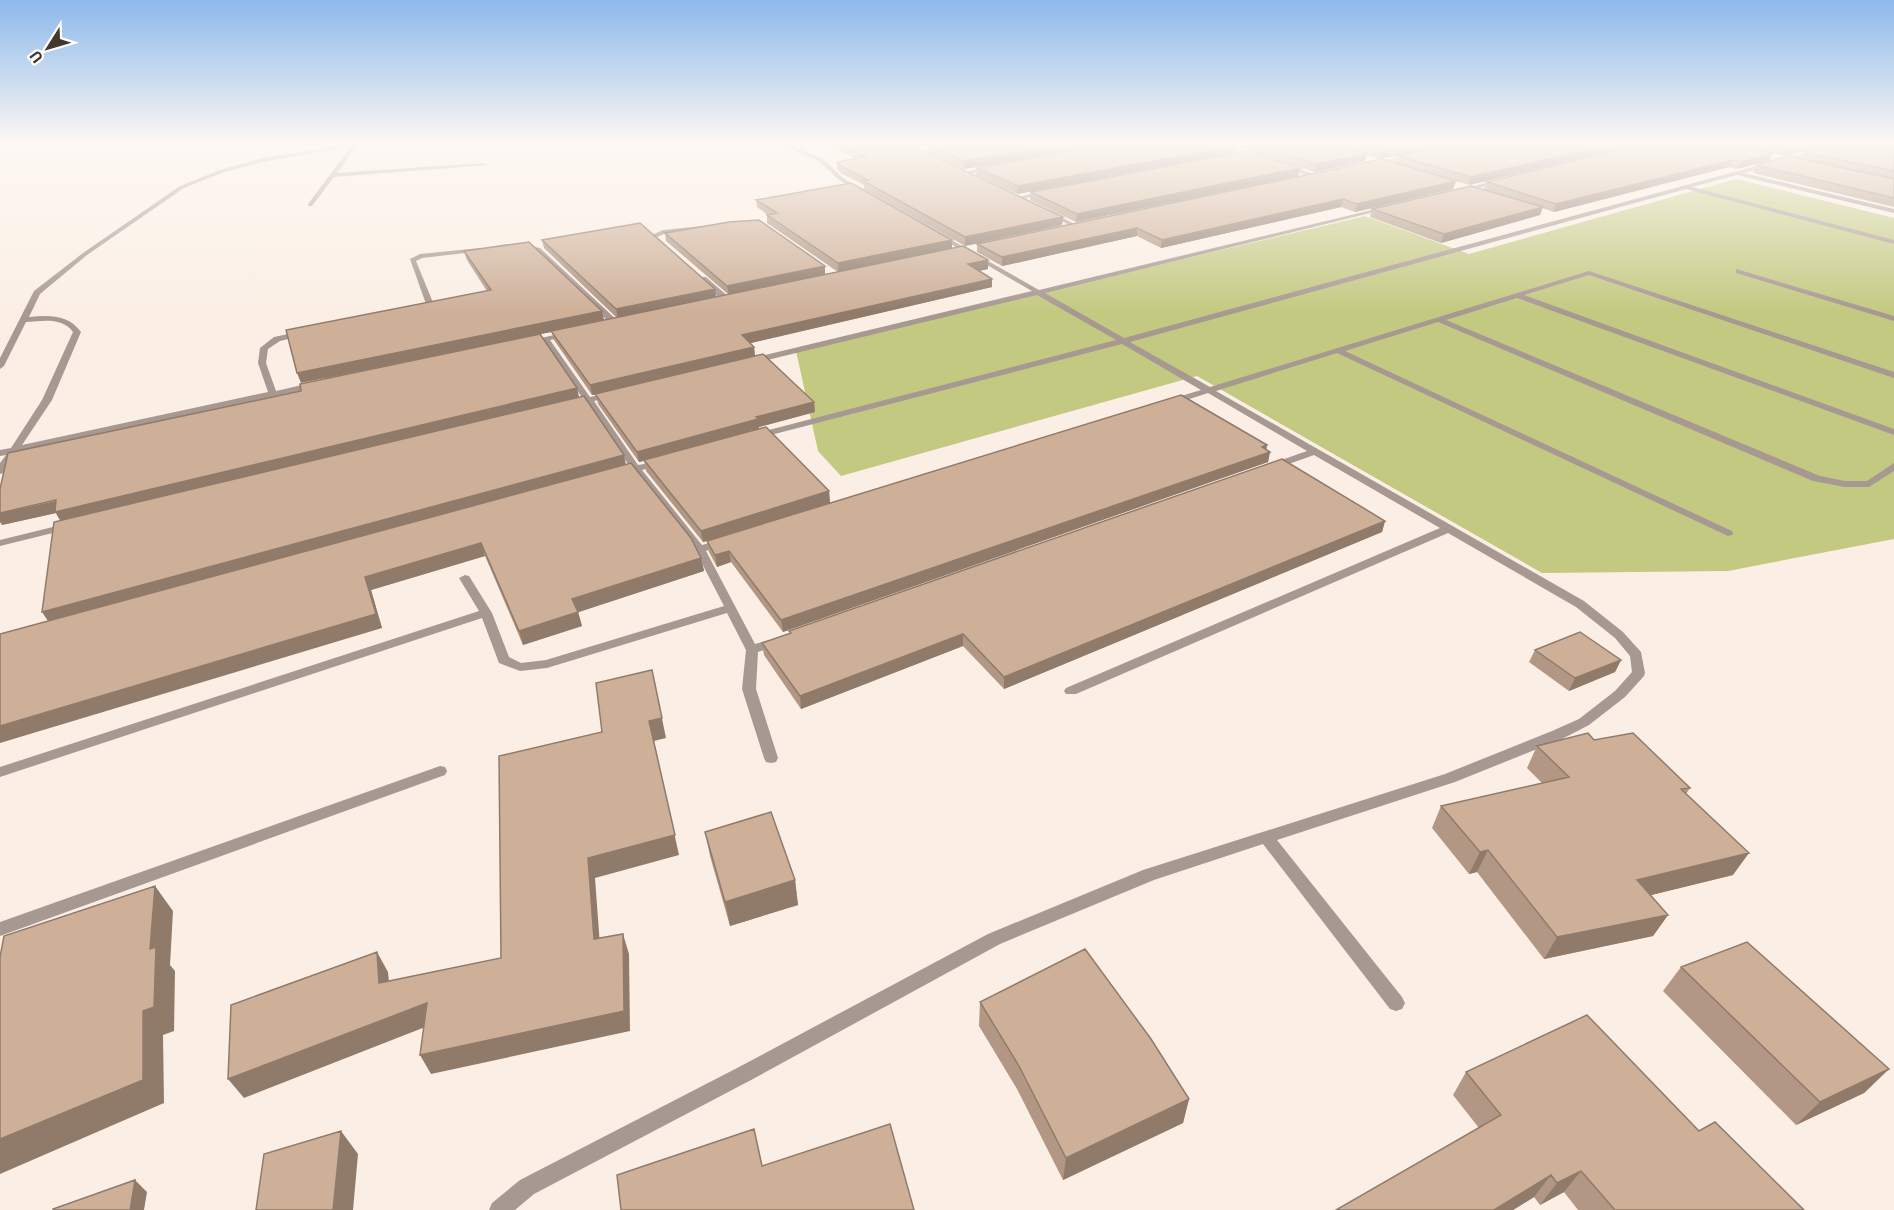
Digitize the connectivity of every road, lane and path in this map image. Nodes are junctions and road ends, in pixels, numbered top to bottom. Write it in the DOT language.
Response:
graph roads {
  1 [pos="165,199"];
  2 [pos="314,199"];
  3 [pos="1021,199"];
  4 [pos="1638,199"];
  5 [pos="1732,199"];
  6 [pos="1847,199"];
  7 [pos="1028,203"];
  8 [pos="310,205"];
  9 [pos="1398,206"];
  10 [pos="1038,208"];
  11 [pos="1894,211"];
  12 [pos="1553,216"];
  13 [pos="1564,219"];
  14 [pos="1086,224"];
  15 [pos="1075,226"];
  16 [pos="708,227"];
  17 [pos="1064,228"];
  18 [pos="935,232"];
  19 [pos="1894,242"];
  20 [pos="515,247"];
  21 [pos="976,247"];
  22 [pos="493,249"];
  23 [pos="965,249"];
  24 [pos="669,250"];
  25 [pos="950,252"];
  26 [pos="1739,271"];
  27 [pos="694,272"];
  28 [pos="1041,293"];
  29 [pos="1516,295"];
  30 [pos="738,298"];
  31 [pos="727,300"];
  32 [pos="716,303"];
  33 [pos="410,313"];
  34 [pos="1437,319"];
  35 [pos="1894,319"];
  36 [pos="23,320"];
  37 [pos="627,321"];
  38 [pos="616,324"];
  39 [pos="606,326"];
  40 [pos="307,332"];
  41 [pos="576,332"];
  42 [pos="545,339"];
  43 [pos="1123,340"];
  44 [pos="522,343"];
  45 [pos="1336,350"];
  46 [pos="738,364"];
  47 [pos="0,366"];
  48 [pos="1894,375"];
  49 [pos="329,382"];
  50 [pos="1208,390"];
  51 [pos="624,392"];
  52 [pos="273,393"];
  53 [pos="589,400"];
  54 [pos="566,405"];
  55 [pos="1159,405"];
  56 [pos="1894,432"];
  57 [pos="747,438"];
  58 [pos="13,451"];
  59 [pos="1314,452"];
  60 [pos="0,453"];
  61 [pos="670,460"];
  62 [pos="1894,466"];
  63 [pos="636,469"];
  64 [pos="0,471"];
  65 [pos="1255,473"];
  66 [pos="613,475"];
  67 [pos="81,523"];
  68 [pos="1447,529"];
  69 [pos="1728,532"];
  70 [pos="734,538"];
  71 [pos="0,543"];
  72 [pos="700,549"];
  73 [pos="465,578"];
  74 [pos="730,608"];
  75 [pos="486,613"];
  76 [pos="785,639"];
  77 [pos="752,650"];
  78 [pos="1071,691"];
  79 [pos="771,758"];
  80 [pos="440,771"];
  81 [pos="0,772"];
  82 [pos="1266,837"];
  83 [pos="0,928"];
  84 [pos="1396,1003"];
  85 [pos="499,1210"];
  1 -- 36 [label="street"];
  2 -- 8 [label="street"];
  3 -- 7 [label="street"];
  4 -- 13 [label="street"];
  5 -- 19 [label="street"];
  6 -- 11 [label="street"];
  9 -- 28 [label="street"];
  10 -- 15 [label="street"];
  12 -- 13 [label="street"];
  13 -- 43 [label="street"];
  14 -- 15 [label="street"];
  15 -- 17 [label="street"];
  16 -- 24 [label="street"];
  18 -- 23 [label="street"];
  20 -- 38 [label="street"];
  21 -- 23 [label="street"];
  22 -- 33 [label="street"];
  23 -- 25 [label="street"];
  23 -- 28 [label="street"];
  26 -- 35 [label="street"];
  27 -- 31 [label="street"];
  28 -- 43 [label="street"];
  28 -- 46 [label="street"];
  29 -- 34 [label="street"];
  29 -- 48 [label="street"];
  29 -- 56 [label="street"];
  30 -- 31 [label="street"];
  31 -- 32 [label="street"];
  34 -- 45 [label="street"];
  34 -- 62 [label="street"];
  36 -- 47 [label="street"];
  36 -- 58 [label="street"];
  37 -- 38 [label="street"];
  38 -- 39 [label="street"];
  40 -- 52 [label="street"];
  41 -- 42 [label="street"];
  42 -- 44 [label="street"];
  42 -- 53 [label="street"];
  43 -- 50 [label="street"];
  43 -- 57 [label="street"];
  45 -- 50 [label="street"];
  45 -- 69 [label="street"];
  49 -- 52 [label="street"];
  50 -- 55 [label="street"];
  50 -- 59 [label="street"];
  51 -- 53 [label="street"];
  52 -- 58 [label="street"];
  53 -- 54 [label="street"];
  53 -- 63 [label="street"];
  58 -- 60 [label="street"];
  58 -- 64 [label="street"];
  59 -- 65 [label="street"];
  59 -- 68 [label="street"];
  61 -- 63 [label="street"];
  63 -- 66 [label="street"];
  63 -- 72 [label="street"];
  67 -- 71 [label="street"];
  68 -- 78 [label="street"];
  68 -- 82 [label="street"];
  70 -- 72 [label="street"];
  72 -- 74 [label="street"];
  73 -- 75 [label="street"];
  74 -- 75 [label="street"];
  74 -- 77 [label="street"];
  75 -- 81 [label="street"];
  76 -- 77 [label="street"];
  77 -- 79 [label="street"];
  80 -- 83 [label="street"];
  82 -- 84 [label="street"];
  82 -- 85 [label="street"];
}
